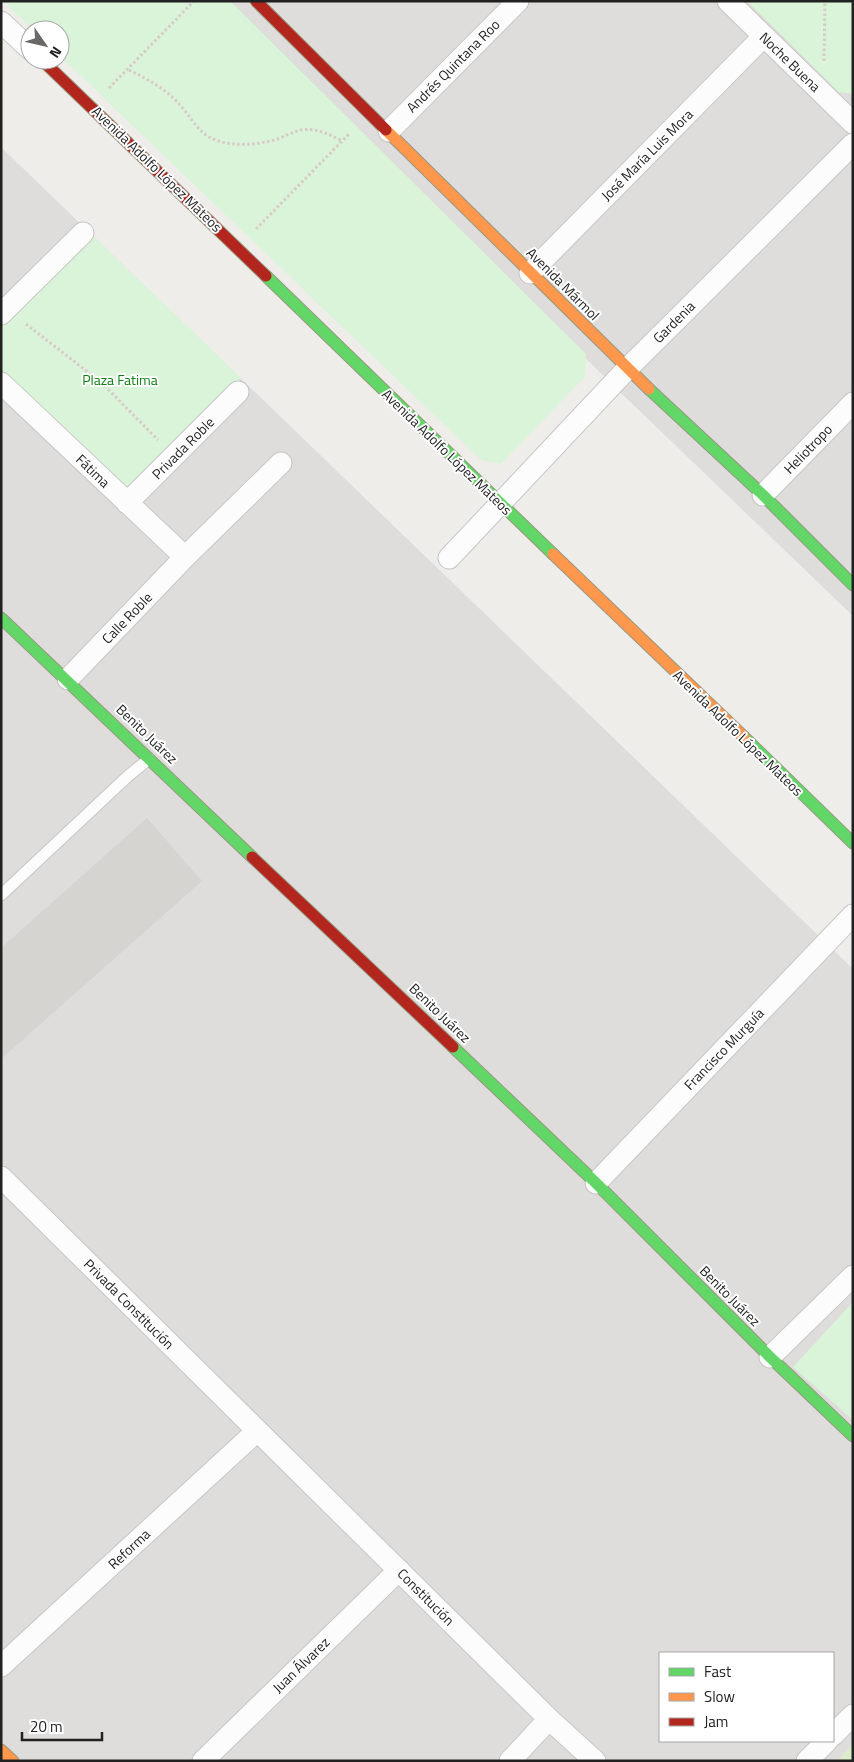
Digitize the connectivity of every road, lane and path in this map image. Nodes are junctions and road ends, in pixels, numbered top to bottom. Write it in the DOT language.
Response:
graph roads {
  1 [pos="194,1"];
  2 [pos="256,1"];
  3 [pos="518,1"];
  4 [pos="728,1"];
  5 [pos="825,1"];
  6 [pos="1,22"];
  7 [pos="763,37"];
  8 [pos="20,40"];
  9 [pos="53,70"];
  10 [pos="129,70"];
  11 [pos="822,94"];
  12 [pos="90,105"];
  13 [pos="370,113"];
  14 [pos="853,123"];
  15 [pos="389,131"];
  16 [pos="342,142"];
  17 [pos="853,144"];
  18 [pos="83,233"];
  19 [pos="238,247"];
  20 [pos="530,273"];
  21 [pos="4,311"];
  22 [pos="628,369"];
  23 [pos="1,384"];
  24 [pos="238,392"];
  25 [pos="853,403"];
  26 [pos="174,456"];
  27 [pos="281,463"];
  28 [pos="762,495"];
  29 [pos="127,503"];
  30 [pos="499,504"];
  31 [pos="185,557"];
  32 [pos="449,558"];
  33 [pos="853,585"];
  34 [pos="1,618"];
  35 [pos="68,679"];
  36 [pos="151,758"];
  37 [pos="853,843"];
  38 [pos="1,895"];
  39 [pos="853,915"];
  40 [pos="1,1177"];
  41 [pos="596,1183"];
  42 [pos="853,1276"];
  43 [pos="770,1357"];
  44 [pos="257,1431"];
  45 [pos="853,1436"];
  46 [pos="399,1570"];
  47 [pos="1,1666"];
  48 [pos="853,1714"];
  49 [pos="550,1719"];
  50 [pos="834,1734"];
  51 [pos="826,1742"];
  52 [pos="1,1750"];
  53 [pos="12,1761"];
  54 [pos="203,1761"];
  55 [pos="510,1761"];
  56 [pos="595,1761"];
  57 [pos="807,1761"];
  1 -- 10 [label="path"];
  2 -- 13 [label="street, Avenida Mármol"];
  3 -- 15 [label="street, Andrés Quintana Roo"];
  4 -- 7 [label="street, Noche Buena"];
  5 -- 11 [label="path"];
  6 -- 8 [label="street"];
  7 -- 11 [label="street, Noche Buena"];
  7 -- 20 [label="street, José María Luis Mora"];
  9 -- 12 [label="street, Avenida Adolfo López Mateos"];
  10 -- 12 [label="path"];
  10 -- 16 [label="path"];
  11 -- 14 [label="street, Noche Buena"];
  12 -- 19 [label="street, Avenida Adolfo López Mateos"];
  13 -- 15 [label="street, Avenida Mármol"];
  13 -- 16 [label="path"];
  15 -- 20 [label="street, Avenida Mármol"];
  16 -- 19 [label="path"];
  17 -- 22 [label="street, Gardenia"];
  18 -- 21 [label="street"];
  19 -- 30 [label="street, Avenida Adolfo López Mateos"];
  20 -- 22 [label="street, Avenida Mármol"];
  21 -- 26 [label="path"];
  22 -- 28 [label="street, Avenida Mármol"];
  22 -- 30 [label="street, Gardenia"];
  23 -- 29 [label="street, Fátima"];
  24 -- 26 [label="street, Privada Roble"];
  25 -- 28 [label="street, Heliotropo"];
  26 -- 29 [label="street, Privada Roble"];
  27 -- 31 [label="street"];
  28 -- 33 [label="street, Avenida Mármol"];
  29 -- 31 [label="street, Fátima"];
  30 -- 32 [label="street, Gardenia"];
  30 -- 37 [label="street, Avenida Adolfo López Mateos"];
  31 -- 35 [label="street, Calle Roble"];
  34 -- 35 [label="street, Benito Juárez"];
  35 -- 36 [label="street, Benito Juárez"];
  36 -- 38 [label="lane"];
  36 -- 41 [label="street, Benito Juárez"];
  39 -- 41 [label="street, Francisco Murguía"];
  40 -- 44 [label="street, Privada Constitución"];
  41 -- 43 [label="street, Benito Juárez"];
  42 -- 43 [label="street"];
  43 -- 45 [label="street, Benito Juárez"];
  44 -- 46 [label="street, Constitución"];
  44 -- 47 [label="street, Reforma"];
  46 -- 49 [label="street, Constitución"];
  46 -- 54 [label="street, Juan Álvarez"];
  48 -- 50 [label="street"];
  49 -- 55 [label="street"];
  49 -- 56 [label="street, Constitución"];
  51 -- 57 [label="street"];
  52 -- 53 [label="street"];
}
